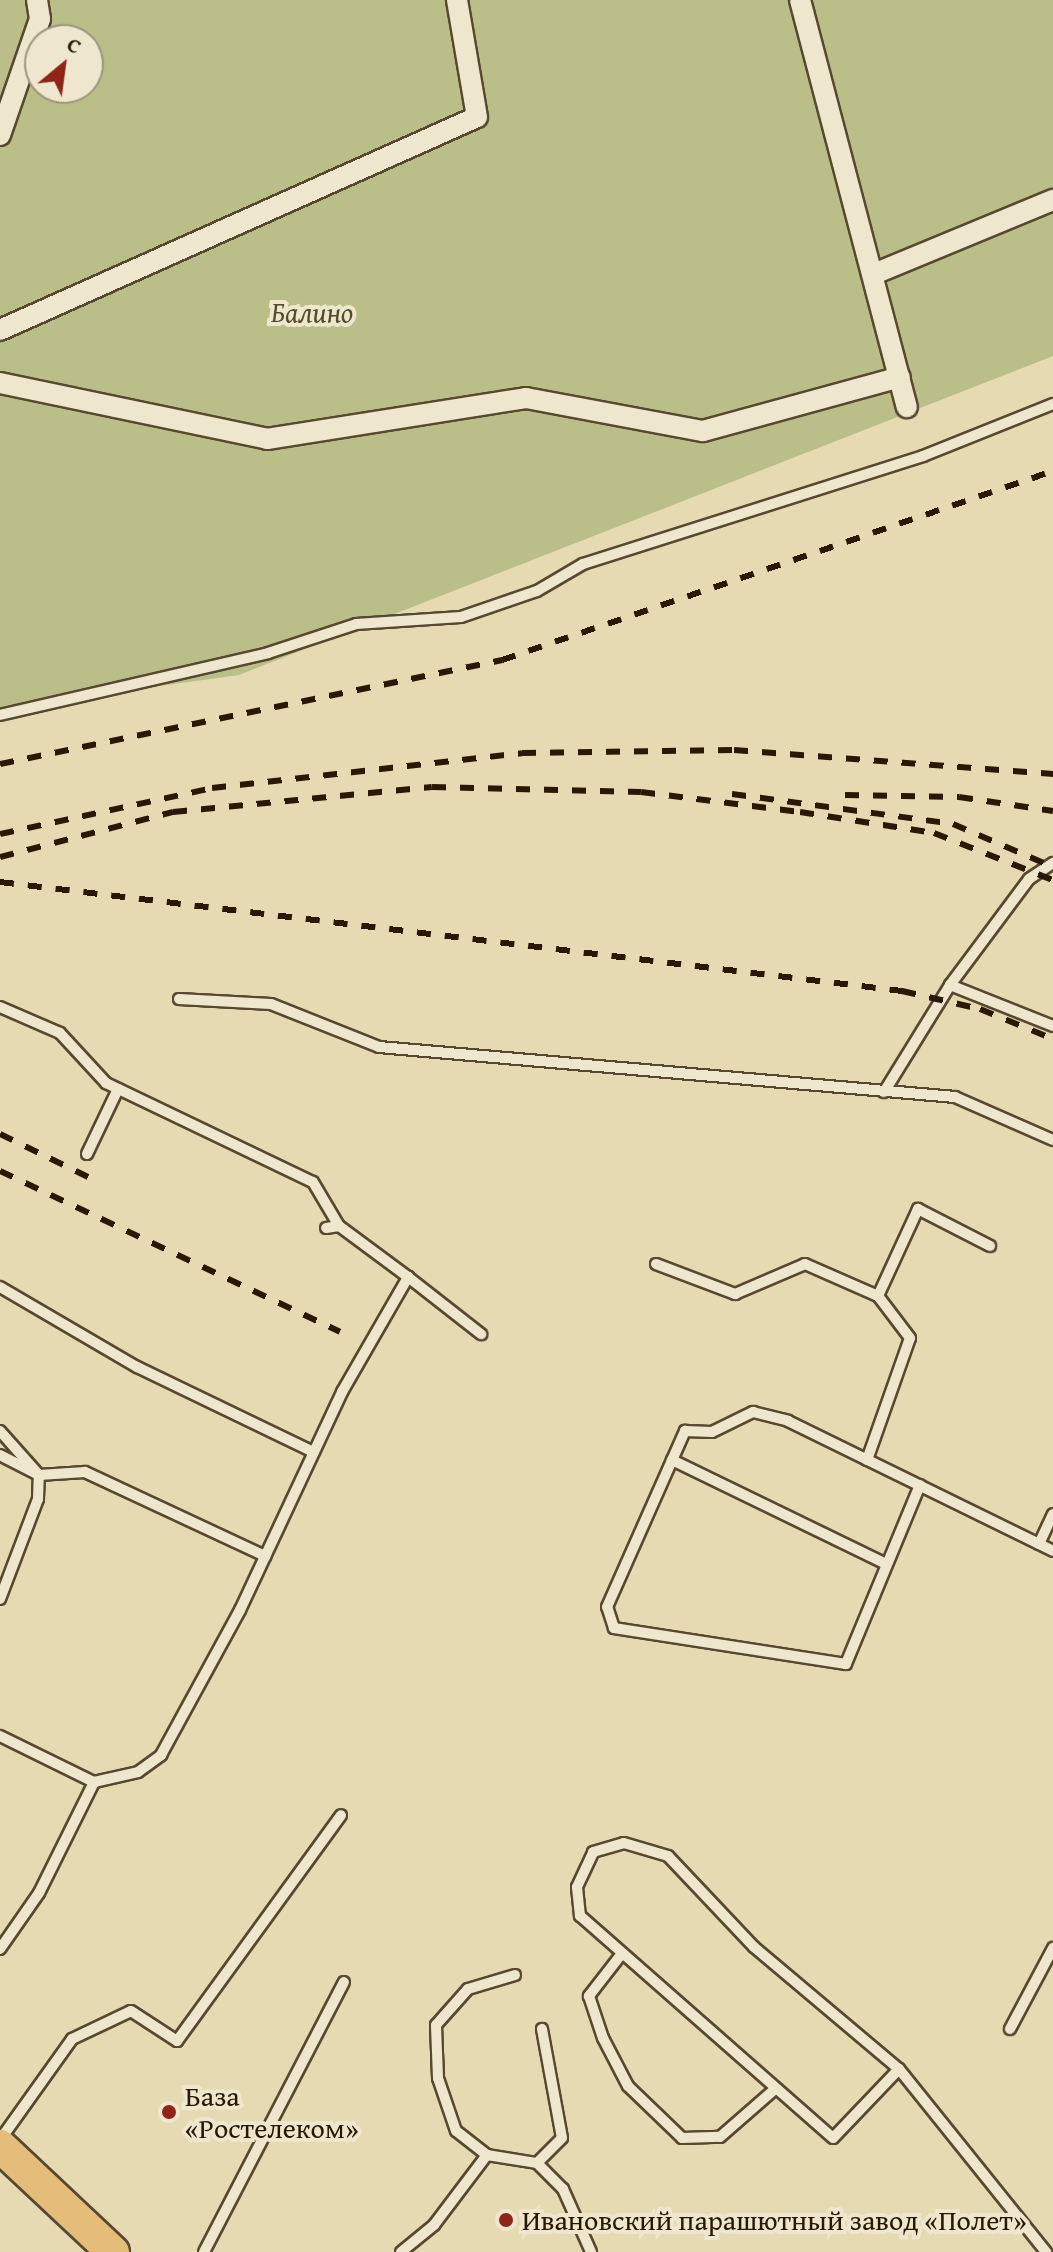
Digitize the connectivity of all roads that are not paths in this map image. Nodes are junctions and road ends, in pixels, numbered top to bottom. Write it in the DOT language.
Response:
graph roads {
  1 [pos="37,0"];
  2 [pos="457,0"];
  3 [pos="800,0"];
  4 [pos="0,135"];
  5 [pos="1053,200"];
  6 [pos="874,274"];
  7 [pos="0,330"];
  8 [pos="900,377"];
  9 [pos="0,383"];
  10 [pos="1053,404"];
  11 [pos="907,407"];
  12 [pos="0,715"];
  13 [pos="1053,863"];
  14 [pos="950,985"];
  15 [pos="179,999"];
  16 [pos="0,1007"];
  17 [pos="1053,1026"];
  18 [pos="118,1089"];
  19 [pos="884,1092"];
  20 [pos="1053,1140"];
  21 [pos="87,1154"];
  22 [pos="339,1226"];
  23 [pos="326,1228"];
  24 [pos="990,1246"];
  25 [pos="656,1264"];
  26 [pos="408,1277"];
  27 [pos="0,1287"];
  28 [pos="878,1296"];
  29 [pos="481,1334"];
  30 [pos="0,1431"];
  31 [pos="314,1452"];
  32 [pos="0,1455"];
  33 [pos="672,1460"];
  34 [pos="867,1460"];
  35 [pos="39,1475"];
  36 [pos="920,1485"];
  37 [pos="1053,1514"];
  38 [pos="1039,1544"];
  39 [pos="1053,1551"];
  40 [pos="265,1556"];
  41 [pos="884,1563"];
  42 [pos="0,1599"];
  43 [pos="0,1736"];
  44 [pos="94,1782"];
  45 [pos="341,1815"];
  46 [pos="1053,1948"];
  47 [pos="0,1949"];
  48 [pos="620,1956"];
  49 [pos="515,1975"];
  50 [pos="344,1982"];
  51 [pos="542,2029"];
  52 [pos="1010,2029"];
  53 [pos="899,2069"];
  54 [pos="775,2089"];
  55 [pos="0,2140"];
  56 [pos="0,2146"];
  57 [pos="487,2155"];
  58 [pos="537,2163"];
  59 [pos="113,2252"];
  60 [pos="204,2252"];
  61 [pos="401,2252"];
  62 [pos="591,2252"];
  63 [pos="1046,2252"];
  1 -- 4 [label="street"];
  2 -- 7 [label="street"];
  3 -- 6 [label="street"];
  5 -- 6 [label="street"];
  6 -- 8 [label="street"];
  8 -- 9 [label="street"];
  8 -- 11 [label="street"];
  10 -- 12 [label="lane"];
  13 -- 14 [label="lane"];
  14 -- 17 [label="lane"];
  14 -- 19 [label="lane"];
  15 -- 19 [label="lane"];
  16 -- 18 [label="lane"];
  18 -- 21 [label="lane"];
  18 -- 22 [label="lane"];
  19 -- 20 [label="lane"];
  22 -- 23 [label="lane"];
  22 -- 26 [label="lane"];
  24 -- 28 [label="lane"];
  25 -- 28 [label="lane"];
  26 -- 29 [label="lane"];
  26 -- 31 [label="lane"];
  27 -- 31 [label="lane"];
  28 -- 34 [label="lane"];
  30 -- 35 [label="lane"];
  31 -- 40 [label="lane"];
  32 -- 35 [label="lane"];
  33 -- 34 [label="lane"];
  33 -- 41 [label="lane"];
  33 -- 41 [label="lane"];
  34 -- 36 [label="lane"];
  35 -- 40 [label="lane"];
  35 -- 42 [label="lane"];
  36 -- 38 [label="lane"];
  36 -- 41 [label="lane"];
  37 -- 38 [label="lane"];
  38 -- 39 [label="lane"];
  40 -- 44 [label="lane"];
  43 -- 44 [label="lane"];
  44 -- 47 [label="lane"];
  45 -- 55 [label="lane"];
  46 -- 52 [label="lane"];
  48 -- 53 [label="lane"];
  48 -- 54 [label="lane"];
  48 -- 54 [label="lane"];
  49 -- 57 [label="lane"];
  50 -- 60 [label="lane"];
  51 -- 58 [label="lane"];
  53 -- 54 [label="lane"];
  53 -- 63 [label="lane"];
  56 -- 59 [label="main road"];
  57 -- 58 [label="lane"];
  57 -- 61 [label="lane"];
  58 -- 62 [label="lane"];
}
